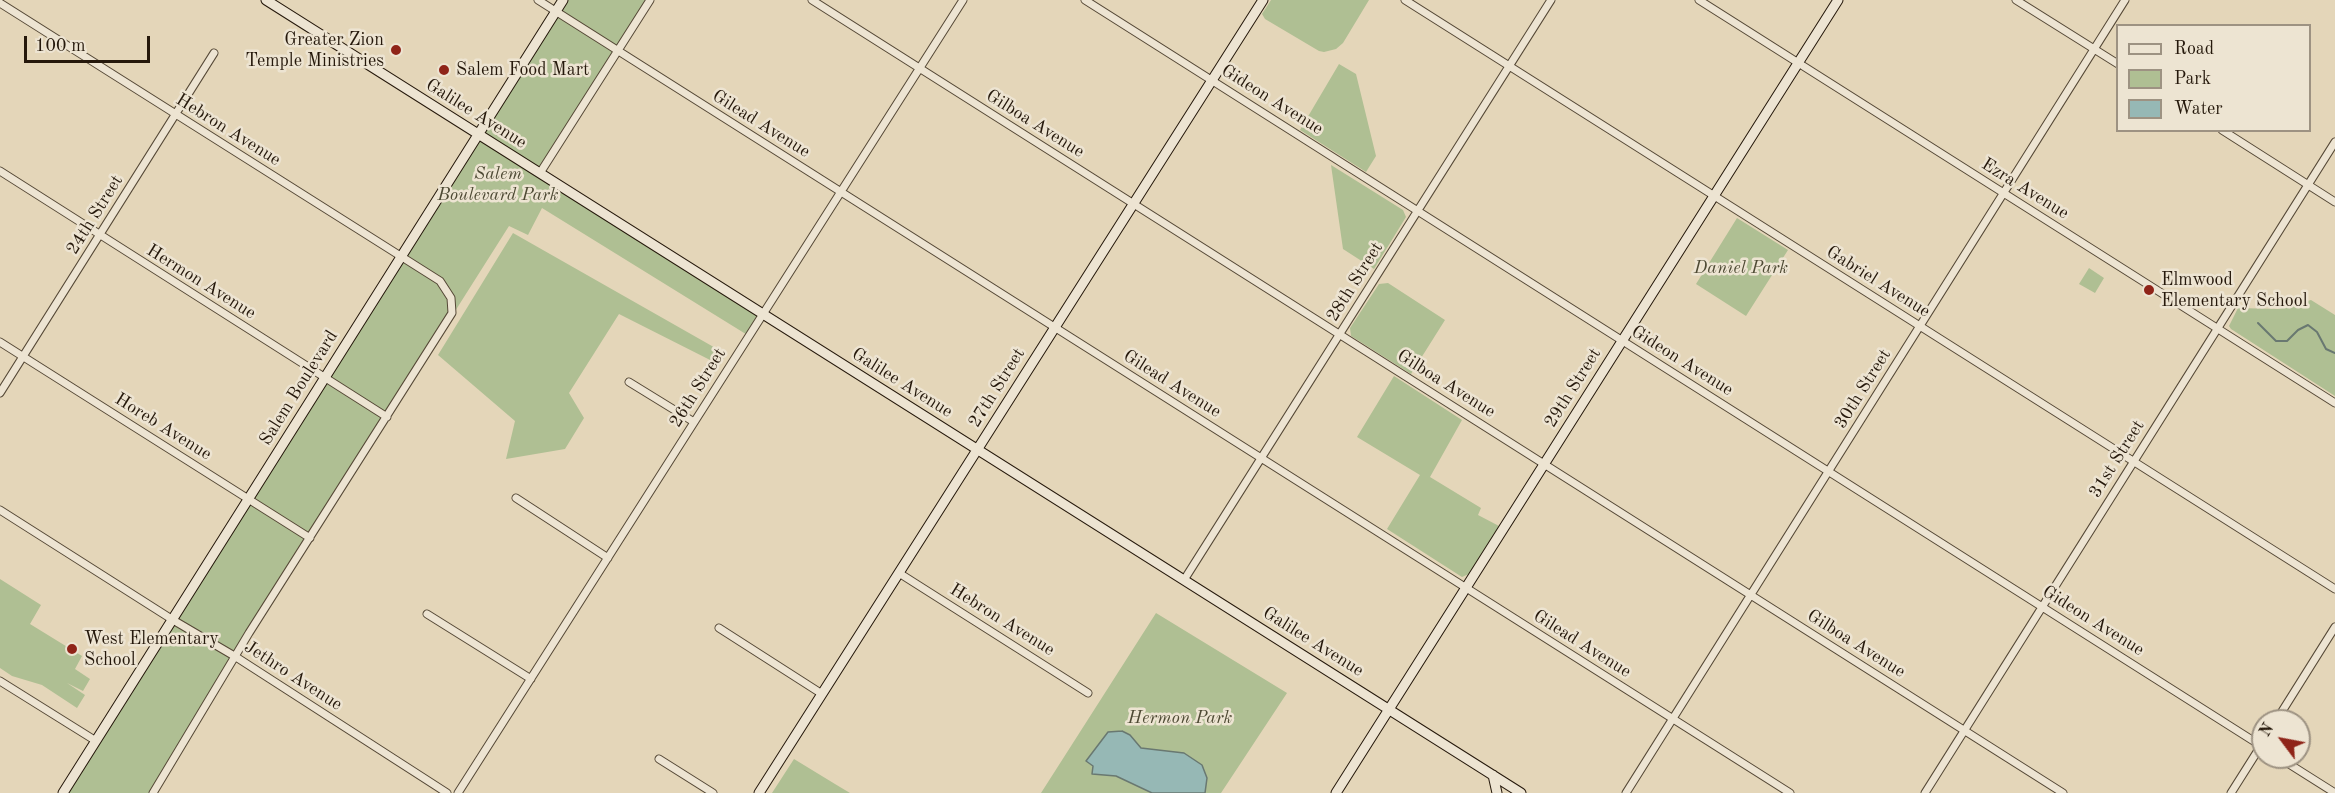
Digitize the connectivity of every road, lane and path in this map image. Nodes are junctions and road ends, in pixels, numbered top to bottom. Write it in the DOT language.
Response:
graph roads {
  1 [pos="266,0"];
  2 [pos="538,0"];
  3 [pos="563,0"];
  4 [pos="650,0"];
  5 [pos="812,0"];
  6 [pos="963,0"];
  7 [pos="1085,0"];
  8 [pos="1263,0"];
  9 [pos="1405,0"];
  10 [pos="1551,0"];
  11 [pos="1699,0"];
  12 [pos="1838,0"];
  13 [pos="2016,0"];
  14 [pos="2125,0"];
  15 [pos="0,3"];
  16 [pos="556,11"];
  17 [pos="2094,50"];
  18 [pos="618,51"];
  19 [pos="214,53"];
  20 [pos="1798,63"];
  21 [pos="2116,63"];
  22 [pos="1509,66"];
  23 [pos="919,68"];
  24 [pos="1212,80"];
  25 [pos="176,115"];
  26 [pos="2225,132"];
  27 [pos="478,134"];
  28 [pos="2335,142"];
  29 [pos="0,171"];
  30 [pos="540,173"];
  31 [pos="2308,185"];
  32 [pos="841,192"];
  33 [pos="2004,193"];
  34 [pos="1714,196"];
  35 [pos="2335,202"];
  36 [pos="1133,204"];
  37 [pos="1418,211"];
  38 [pos="100,235"];
  39 [pos="401,257"];
  40 [pos="763,314"];
  41 [pos="1920,326"];
  42 [pos="1055,327"];
  43 [pos="2217,328"];
  44 [pos="1340,334"];
  45 [pos="1623,341"];
  46 [pos="0,342"];
  47 [pos="23,356"];
  48 [pos="325,378"];
  49 [pos="629,382"];
  50 [pos="0,393"];
  51 [pos="2335,403"];
  52 [pos="387,417"];
  53 [pos="694,422"];
  54 [pos="977,450"];
  55 [pos="1262,458"];
  56 [pos="2133,461"];
  57 [pos="1544,464"];
  58 [pos="1829,471"];
  59 [pos="516,498"];
  60 [pos="249,499"];
  61 [pos="0,510"];
  62 [pos="310,538"];
  63 [pos="608,558"];
  64 [pos="899,573"];
  65 [pos="1184,580"];
  66 [pos="1466,588"];
  67 [pos="2335,589"];
  68 [pos="1751,595"];
  69 [pos="2042,607"];
  70 [pos="428,614"];
  71 [pos="173,620"];
  72 [pos="2335,627"];
  73 [pos="719,628"];
  74 [pos="236,657"];
  75 [pos="531,679"];
  76 [pos="0,681"];
  77 [pos="1088,693"];
  78 [pos="822,694"];
  79 [pos="2284,709"];
  80 [pos="1389,710"];
  81 [pos="1673,719"];
  82 [pos="1965,731"];
  83 [pos="2251,738"];
  84 [pos="96,741"];
  85 [pos="658,759"];
  86 [pos="2251,762"];
  87 [pos="2297,769"];
  88 [pos="1493,775"];
  89 [pos="63,793"];
  90 [pos="153,793"];
  91 [pos="447,793"];
  92 [pos="458,793"];
  93 [pos="713,793"];
  94 [pos="759,793"];
  95 [pos="1336,793"];
  96 [pos="1497,793"];
  97 [pos="1521,793"];
  98 [pos="1626,793"];
  99 [pos="1790,793"];
  100 [pos="1925,793"];
  101 [pos="2063,793"];
  102 [pos="2231,793"];
  103 [pos="2335,793"];
  1 -- 27 [label="street, Galilee Avenue"];
  2 -- 16 [label="street, Gilead Avenue"];
  3 -- 16 [label="street, Salem Boulevard"];
  4 -- 18 [label="street"];
  5 -- 23 [label="street, Gilboa Avenue"];
  6 -- 23 [label="street, 26th Street"];
  7 -- 24 [label="street, Gideon Avenue"];
  8 -- 24 [label="street, 27th Street"];
  9 -- 22 [label="street, Gabriel Avenue"];
  10 -- 22 [label="street, 28th Street"];
  11 -- 20 [label="street, Ezra Avenue"];
  12 -- 20 [label="street, 29th Street"];
  13 -- 17 [label="street"];
  14 -- 17 [label="street, 30th Street"];
  15 -- 25 [label="street, Hebron Avenue"];
  16 -- 18 [label="street, Gilead Avenue"];
  16 -- 27 [label="street, Salem Boulevard"];
  17 -- 21 [label="street"];
  17 -- 33 [label="street, 30th Street"];
  18 -- 30 [label="street"];
  18 -- 32 [label="street, Gilead Avenue"];
  19 -- 25 [label="street, 24th Street"];
  20 -- 33 [label="street, Ezra Avenue"];
  20 -- 34 [label="street, 29th Street"];
  22 -- 34 [label="street, Gabriel Avenue"];
  22 -- 37 [label="street, 28th Street"];
  23 -- 32 [label="street, 26th Street"];
  23 -- 36 [label="street, Gilboa Avenue"];
  24 -- 36 [label="street, 27th Street"];
  24 -- 37 [label="street, Gideon Avenue"];
  25 -- 38 [label="street, 24th Street"];
  25 -- 39 [label="street, Hebron Avenue"];
  26 -- 31 [label="street"];
  27 -- 30 [label="street, Galilee Avenue"];
  27 -- 39 [label="street, Salem Boulevard"];
  28 -- 31 [label="street, 31st Street"];
  29 -- 38 [label="street, Hermon Avenue"];
  30 -- 40 [label="street, Galilee Avenue"];
  31 -- 35 [label="street"];
  31 -- 43 [label="street, 31st Street"];
  32 -- 40 [label="street, 26th Street"];
  32 -- 42 [label="street, Gilead Avenue"];
  33 -- 41 [label="street, 30th Street"];
  33 -- 43 [label="street, Ezra Avenue"];
  34 -- 41 [label="street, Gabriel Avenue"];
  34 -- 45 [label="street, 29th Street"];
  36 -- 42 [label="street, 27th Street"];
  36 -- 44 [label="street, Gilboa Avenue"];
  37 -- 44 [label="street, 28th Street"];
  37 -- 45 [label="street, Gideon Avenue"];
  38 -- 47 [label="street, 24th Street"];
  38 -- 48 [label="street, Hermon Avenue"];
  39 -- 48 [label="street, Salem Boulevard"];
  39 -- 52 [label="street, Hebron Avenue"];
  40 -- 53 [label="street, 26th Street"];
  40 -- 54 [label="street, Galilee Avenue"];
  41 -- 56 [label="street, Gabriel Avenue"];
  41 -- 58 [label="street, 30th Street"];
  42 -- 54 [label="street, 27th Street"];
  42 -- 55 [label="street, Gilead Avenue"];
  43 -- 51 [label="street, Ezra Avenue"];
  43 -- 56 [label="street, 31st Street"];
  44 -- 55 [label="street, 28th Street"];
  44 -- 57 [label="street, Gilboa Avenue"];
  45 -- 57 [label="street, 29th Street"];
  45 -- 58 [label="street, Gideon Avenue"];
  46 -- 47 [label="street, Horeb Avenue"];
  47 -- 50 [label="street, 24th Street"];
  47 -- 60 [label="street, Horeb Avenue"];
  48 -- 52 [label="street, Hermon Avenue"];
  48 -- 60 [label="street, Salem Boulevard"];
  49 -- 53 [label="street"];
  52 -- 62 [label="street"];
  53 -- 63 [label="street, 26th Street"];
  54 -- 64 [label="street, 27th Street"];
  54 -- 65 [label="street, Galilee Avenue"];
  55 -- 65 [label="street, 28th Street"];
  55 -- 66 [label="street, Gilead Avenue"];
  56 -- 67 [label="street, Gabriel Avenue"];
  56 -- 69 [label="street, 31st Street"];
  57 -- 66 [label="street, 29th Street"];
  57 -- 68 [label="street, Gilboa Avenue"];
  58 -- 68 [label="street, 30th Street"];
  58 -- 69 [label="street, Gideon Avenue"];
  59 -- 63 [label="street"];
  60 -- 62 [label="street, Horeb Avenue"];
  60 -- 71 [label="street, Salem Boulevard"];
  61 -- 71 [label="street, Jethro Avenue"];
  62 -- 74 [label="street"];
  63 -- 75 [label="street, 26th Street"];
  64 -- 77 [label="street, Hebron Avenue"];
  64 -- 78 [label="street, 27th Street"];
  65 -- 80 [label="street, Galilee Avenue"];
  66 -- 80 [label="street, 29th Street"];
  66 -- 81 [label="street, Gilead Avenue"];
  68 -- 81 [label="street, 30th Street"];
  68 -- 82 [label="street, Gilboa Avenue"];
  69 -- 82 [label="street, 31st Street"];
  69 -- 83 [label="street, Gideon Avenue"];
  70 -- 75 [label="street"];
  71 -- 74 [label="street, Jethro Avenue"];
  71 -- 84 [label="street, Salem Boulevard"];
  72 -- 79 [label="street"];
  73 -- 78 [label="street"];
  74 -- 90 [label="street"];
  74 -- 91 [label="street, Jethro Avenue"];
  75 -- 92 [label="street, 26th Street"];
  76 -- 84 [label="street"];
  78 -- 94 [label="street, 27th Street"];
  80 -- 88 [label="street, Galilee Avenue"];
  80 -- 95 [label="street, 29th Street"];
  81 -- 98 [label="street, 30th Street"];
  81 -- 99 [label="street, Gilead Avenue"];
  82 -- 100 [label="street, 31st Street"];
  82 -- 101 [label="street, Gilboa Avenue"];
  84 -- 89 [label="street, Salem Boulevard"];
  85 -- 93 [label="street"];
  86 -- 102 [label="street"];
  87 -- 103 [label="street"];
  88 -- 96 [label="street"];
  88 -- 97 [label="street, Galilee Avenue"];
}
